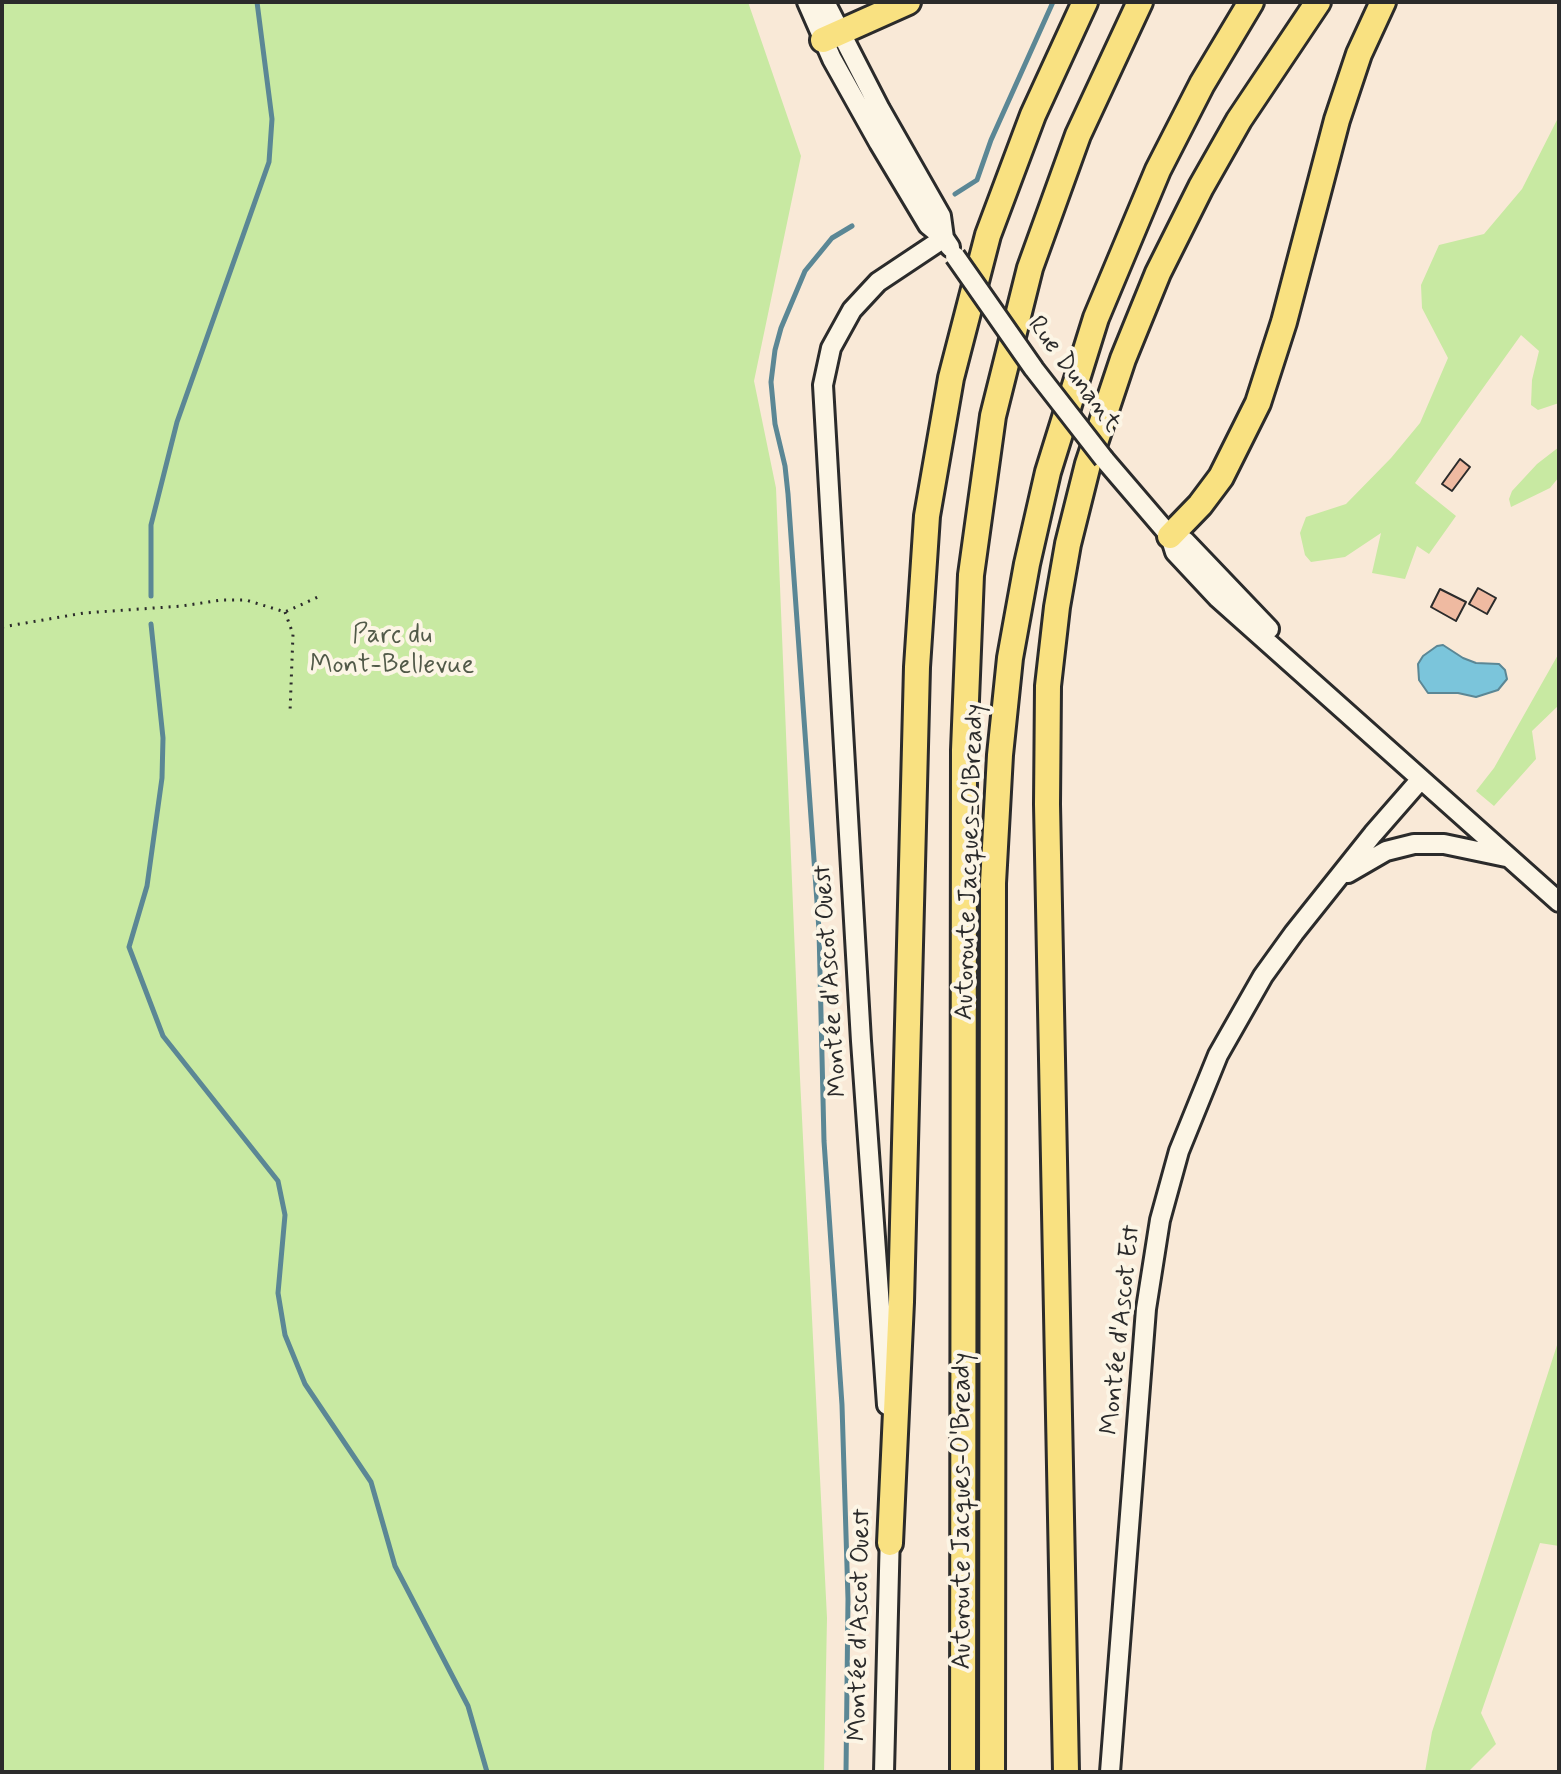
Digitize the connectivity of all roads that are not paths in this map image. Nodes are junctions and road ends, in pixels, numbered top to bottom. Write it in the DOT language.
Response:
graph roads {
  1 [pos="807,2"];
  2 [pos="825,2"];
  3 [pos="908,2"];
  4 [pos="1085,2"];
  5 [pos="1140,2"];
  6 [pos="1251,2"];
  7 [pos="1318,2"];
  8 [pos="1383,2"];
  9 [pos="831,36"];
  10 [pos="944,238"];
  11 [pos="1170,536"];
  12 [pos="1421,779"];
  13 [pos="1509,858"];
  14 [pos="1332,886"];
  15 [pos="1559,902"];
  16 [pos="890,1543"];
  17 [pos="884,1772"];
  18 [pos="963,1772"];
  19 [pos="992,1772"];
  20 [pos="1066,1772"];
  21 [pos="1110,1772"];
  1 -- 9 [label="street, Rue Dunant"];
  2 -- 9 [label="street, Rue Dunant"];
  3 -- 9 [label="highway"];
  4 -- 16 [label="highway"];
  5 -- 18 [label="highway, Autoroute Jacques-O'Bready"];
  6 -- 19 [label="highway, Autoroute Jacques-O'Bready"];
  7 -- 20 [label="highway"];
  8 -- 11 [label="highway"];
  9 -- 10 [label="street, Rue Dunant"];
  10 -- 11 [label="street, Rue Dunant, bridge"];
  10 -- 16 [label="street, Montée d'Ascot Ouest"];
  11 -- 12 [label="street, Rue Dunant"];
  12 -- 13 [label="street, Rue Dunant"];
  12 -- 14 [label="street, Montée d'Ascot Est"];
  13 -- 14 [label="street"];
  13 -- 15 [label="street, Rue Dunant"];
  14 -- 21 [label="street, Montée d'Ascot Est"];
  16 -- 17 [label="street, Montée d'Ascot Ouest"];
}
